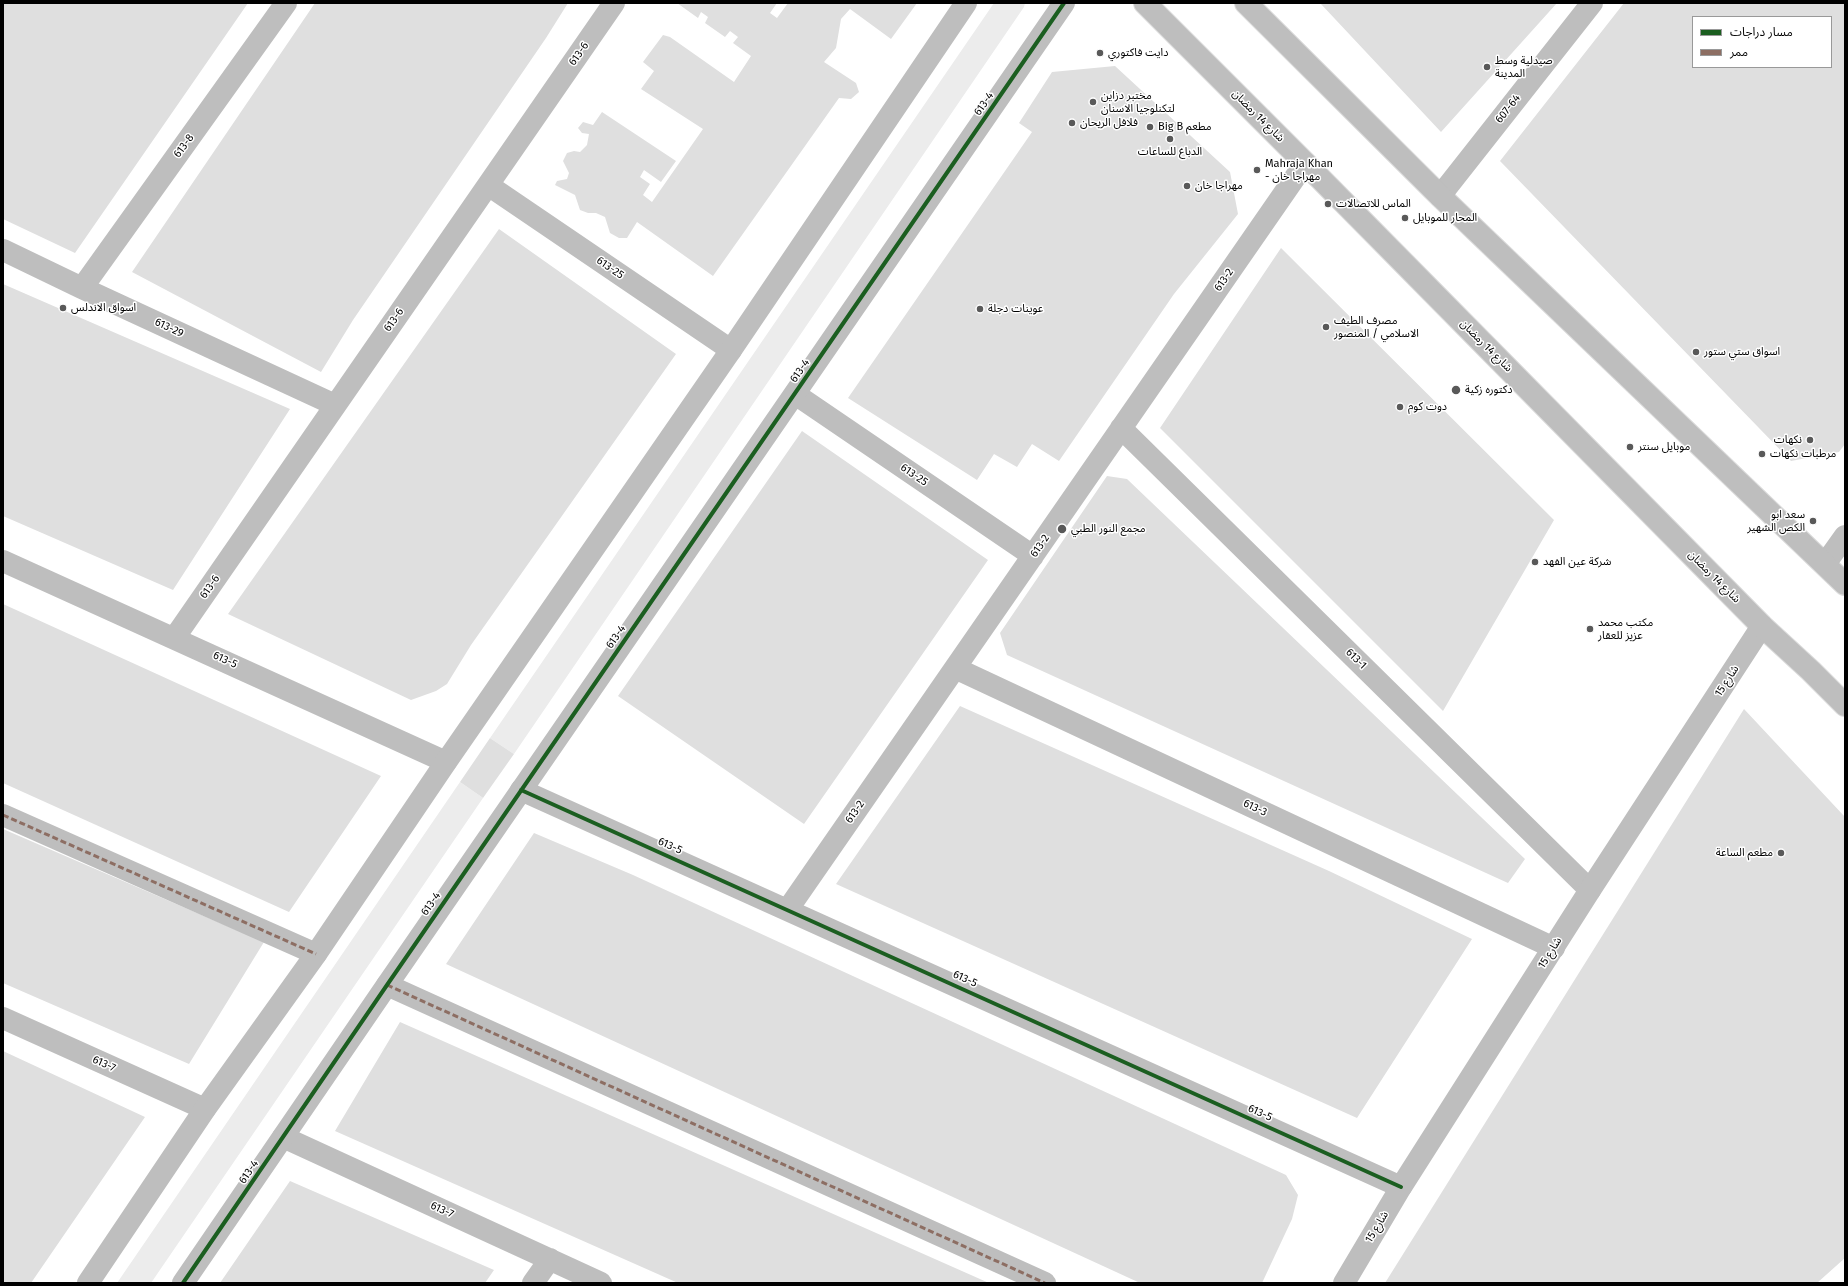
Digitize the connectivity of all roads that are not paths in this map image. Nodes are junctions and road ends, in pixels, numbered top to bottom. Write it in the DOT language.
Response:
graph roads {
  1 [pos="286,3"];
  2 [pos="614,3"];
  3 [pos="966,3"];
  4 [pos="1064,3"];
  5 [pos="1145,3"];
  6 [pos="1246,3"];
  7 [pos="1592,3"];
  8 [pos="1305,163"];
  9 [pos="488,185"];
  10 [pos="1440,196"];
  11 [pos="3,250"];
  12 [pos="82,288"];
  13 [pos="731,350"];
  14 [pos="795,394"];
  15 [pos="336,405"];
  16 [pos="1121,428"];
  17 [pos="1845,536"];
  18 [pos="1033,556"];
  19 [pos="3,561"];
  20 [pos="1837,570"];
  21 [pos="1762,626"];
  22 [pos="174,637"];
  23 [pos="955,668"];
  24 [pos="1845,706"];
  25 [pos="446,762"];
  26 [pos="521,790"];
  27 [pos="3,815"];
  28 [pos="1590,890"];
  29 [pos="788,909"];
  30 [pos="1554,948"];
  31 [pos="316,954"];
  32 [pos="387,985"];
  33 [pos="3,1018"];
  34 [pos="205,1109"];
  35 [pos="283,1137"];
  36 [pos="1401,1187"];
  37 [pos="550,1259"];
  38 [pos="88,1283"];
  39 [pos="183,1283"];
  40 [pos="533,1283"];
  41 [pos="601,1283"];
  42 [pos="1045,1283"];
  43 [pos="1344,1283"];
  1 -- 12 [label="street, 613-8"];
  2 -- 9 [label="street, 613-6"];
  3 -- 13 [label="street"];
  4 -- 14 [label="street, 613-4"];
  5 -- 8 [label="street, شارع 14 رمضان"];
  6 -- 10 [label="street"];
  7 -- 10 [label="street, 607-64"];
  8 -- 16 [label="street, 613-2"];
  8 -- 21 [label="street, شارع 14 رمضان"];
  9 -- 13 [label="street, 613-25"];
  9 -- 15 [label="street, 613-6"];
  10 -- 20 [label="street"];
  11 -- 12 [label="street, 613-29"];
  12 -- 15 [label="street, 613-29"];
  13 -- 25 [label="street"];
  14 -- 18 [label="street, 613-25"];
  14 -- 26 [label="street, 613-4"];
  15 -- 22 [label="street, 613-6"];
  16 -- 18 [label="street, 613-2"];
  16 -- 28 [label="street, 613-1"];
  17 -- 20 [label="street"];
  18 -- 23 [label="street, 613-2"];
  19 -- 22 [label="street, 613-5"];
  21 -- 24 [label="street, شارع 14 رمضان"];
  21 -- 28 [label="street, شارع 15"];
  22 -- 25 [label="street, 613-5"];
  23 -- 29 [label="street, 613-2"];
  23 -- 30 [label="street, 613-3"];
  25 -- 31 [label="street"];
  26 -- 29 [label="street, 613-5"];
  26 -- 32 [label="street, 613-4"];
  27 -- 31 [label="street"];
  28 -- 30 [label="street, شارع 15"];
  29 -- 36 [label="street, 613-5"];
  30 -- 36 [label="street, شارع 15"];
  31 -- 34 [label="street"];
  32 -- 35 [label="street, 613-4"];
  32 -- 42 [label="street"];
  33 -- 34 [label="street, 613-7"];
  34 -- 38 [label="street"];
  35 -- 37 [label="street, 613-7"];
  35 -- 39 [label="street, 613-4"];
  36 -- 43 [label="street, شارع 15"];
  37 -- 40 [label="street"];
  37 -- 41 [label="street, 613-7"];
}
